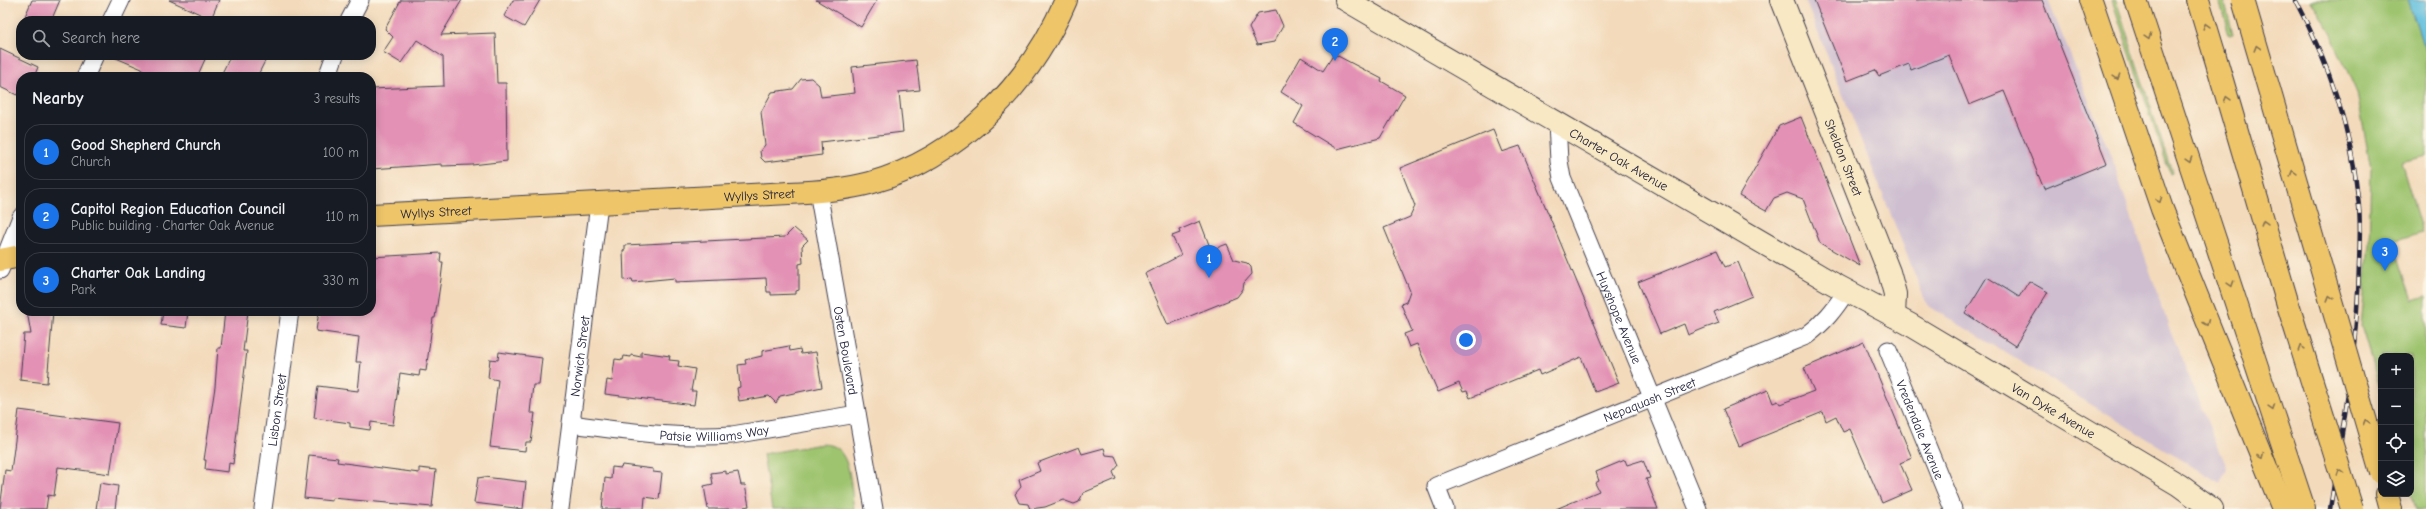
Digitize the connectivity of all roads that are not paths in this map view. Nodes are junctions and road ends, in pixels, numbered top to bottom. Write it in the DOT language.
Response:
graph roads {
  1 [pos="120,0"];
  2 [pos="360,0"];
  3 [pos="1066,0"];
  4 [pos="1346,0"];
  5 [pos="1782,0"];
  6 [pos="2091,0"];
  7 [pos="2136,0"];
  8 [pos="2198,0"];
  9 [pos="2243,0"];
  10 [pos="113,16"];
  11 [pos="352,16"];
  12 [pos="93,60"];
  13 [pos="333,60"];
  14 [pos="87,72"];
  15 [pos="329,72"];
  16 [pos="1557,123"];
  17 [pos="818,191"];
  18 [pos="599,204"];
  19 [pos="376,215"];
  20 [pos="16,232"];
  21 [pos="6,261"];
  22 [pos="1846,290"];
  23 [pos="289,316"];
  24 [pos="1894,316"];
  25 [pos="1888,350"];
  26 [pos="1652,397"];
  27 [pos="857,414"];
  28 [pos="571,424"];
  29 [pos="2378,463"];
  30 [pos="2388,497"];
  31 [pos="263,509"];
  32 [pos="560,509"];
  33 [pos="874,509"];
  34 [pos="1444,509"];
  35 [pos="1698,509"];
  36 [pos="1953,509"];
  37 [pos="2212,509"];
  38 [pos="2283,509"];
  39 [pos="2304,509"];
  40 [pos="2352,509"];
  41 [pos="2391,509"];
  1 -- 10 [label="street"];
  2 -- 11 [label="street"];
  3 -- 17 [label="main road, Wyllys Street"];
  4 -- 16 [label="street, Charter Oak Avenue"];
  5 -- 24 [label="street, Sheldon Street"];
  6 -- 38 [label="main road, one-way"];
  7 -- 39 [label="main road, one-way"];
  40 -- 8 [label="main road, one-way, bridge"];
  29 -- 9 [label="main road, one-way, bridge"];
  12 -- 14 [label="street"];
  13 -- 15 [label="street"];
  16 -- 22 [label="street, Charter Oak Avenue"];
  16 -- 26 [label="street, Huyshope Avenue"];
  17 -- 18 [label="main road, Wyllys Street"];
  17 -- 27 [label="street, Osten Boulevard"];
  18 -- 19 [label="main road, Wyllys Street"];
  18 -- 28 [label="street, Norwich Street"];
  20 -- 21 [label="street"];
  22 -- 24 [label="street, Charter Oak Avenue"];
  22 -- 26 [label="street, Nepaquash Street"];
  23 -- 31 [label="street, Lisbon Street"];
  24 -- 37 [label="street, Van Dyke Avenue"];
  25 -- 36 [label="street, Vredendale Avenue"];
  26 -- 34 [label="street, Nepaquash Street"];
  26 -- 35 [label="street, Huyshope Avenue"];
  27 -- 28 [label="street, Patsie Williams Way"];
  27 -- 33 [label="street, Osten Boulevard"];
  28 -- 32 [label="street, Norwich Street"];
  30 -- 41 [label="main road"];
}
